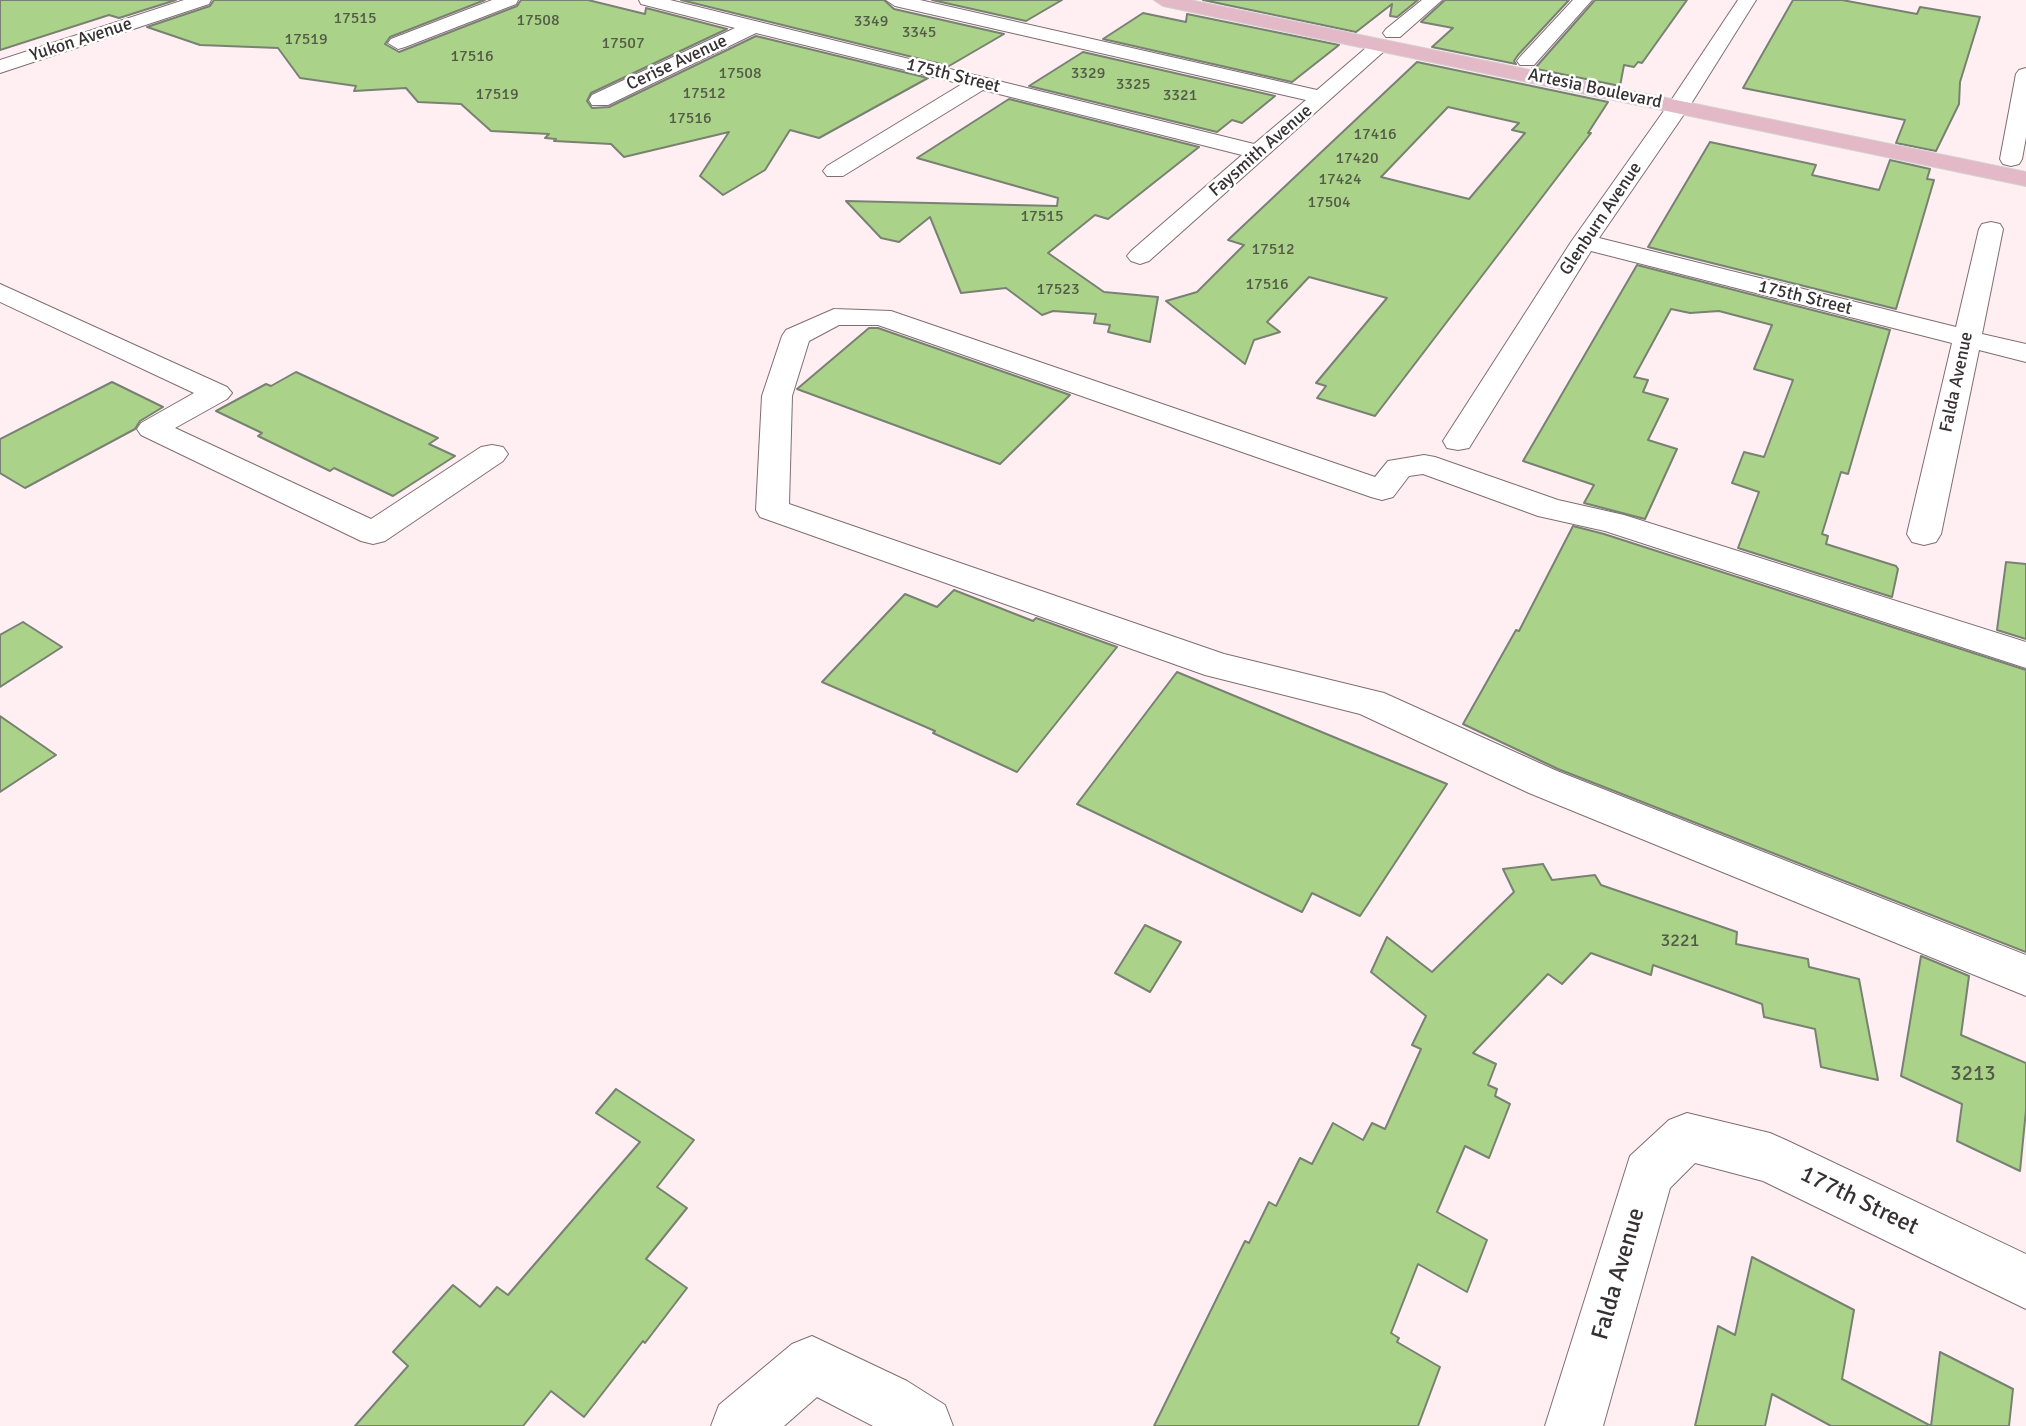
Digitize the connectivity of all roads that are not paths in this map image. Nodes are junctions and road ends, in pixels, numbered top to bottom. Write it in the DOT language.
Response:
graph roads {
  1 [pos="202,0"];
  2 [pos="509,0"];
  3 [pos="648,0"];
  4 [pos="895,0"];
  5 [pos="1163,0"];
  6 [pos="1230,0"];
  7 [pos="1433,0"];
  8 [pos="1583,0"];
  9 [pos="1746,0"];
  10 [pos="754,26"];
  11 [pos="1387,39"];
  12 [pos="398,43"];
  13 [pos="1527,61"];
  14 [pos="0,67"];
  15 [pos="2026,74"];
  16 [pos="979,83"];
  17 [pos="1322,97"];
  18 [pos="600,100"];
  19 [pos="1683,100"];
  20 [pos="1258,152"];
  21 [pos="2019,161"];
  22 [pos="835,171"];
  23 [pos="2026,179"];
  24 [pos="1991,229"];
  25 [pos="1584,242"];
  26 [pos="1140,256"];
  27 [pos="0,292"];
  28 [pos="1967,338"];
  29 [pos="2026,353"];
  30 [pos="1458,440"];
  31 [pos="492,454"];
  32 [pos="1924,534"];
  33 [pos="2026,655"];
  34 [pos="2026,976"];
  35 [pos="1686,1137"];
  36 [pos="2026,1282"];
  37 [pos="740,1426"];
  38 [pos="924,1426"];
  39 [pos="1574,1426"];
  1 -- 14 [label="street, Yukon Avenue"];
  2 -- 12 [label="street"];
  3 -- 10 [label="street, 175th Street"];
  4 -- 17 [label="street"];
  5 -- 11 [label="main road, Artesia Boulevard"];
  6 -- 11 [label="main road, Artesia Boulevard"];
  7 -- 11 [label="street, Faysmith Avenue"];
  8 -- 13 [label="street"];
  9 -- 19 [label="street, Glenburn Avenue"];
  10 -- 16 [label="street, 175th Street"];
  10 -- 18 [label="street, Cerise Avenue"];
  11 -- 13 [label="main road, Artesia Boulevard"];
  11 -- 17 [label="street, Faysmith Avenue"];
  11 -- 19 [label="main road, Artesia Boulevard"];
  13 -- 19 [label="main road, Artesia Boulevard"];
  15 -- 21 [label="street"];
  16 -- 20 [label="street, 175th Street"];
  16 -- 22 [label="street"];
  17 -- 20 [label="street, Faysmith Avenue"];
  19 -- 21 [label="main road, Artesia Boulevard"];
  19 -- 23 [label="main road, Artesia Boulevard"];
  19 -- 25 [label="street, Glenburn Avenue"];
  20 -- 26 [label="street, Faysmith Avenue"];
  24 -- 28 [label="street, Falda Avenue"];
  25 -- 28 [label="street, 175th Street"];
  25 -- 30 [label="street, Glenburn Avenue"];
  27 -- 31 [label="street"];
  28 -- 29 [label="street, 175th Street"];
  28 -- 32 [label="street, Falda Avenue"];
  33 -- 34 [label="street"];
  35 -- 36 [label="street, 177th Street"];
  35 -- 39 [label="street, Falda Avenue"];
  37 -- 38 [label="street"];
}
